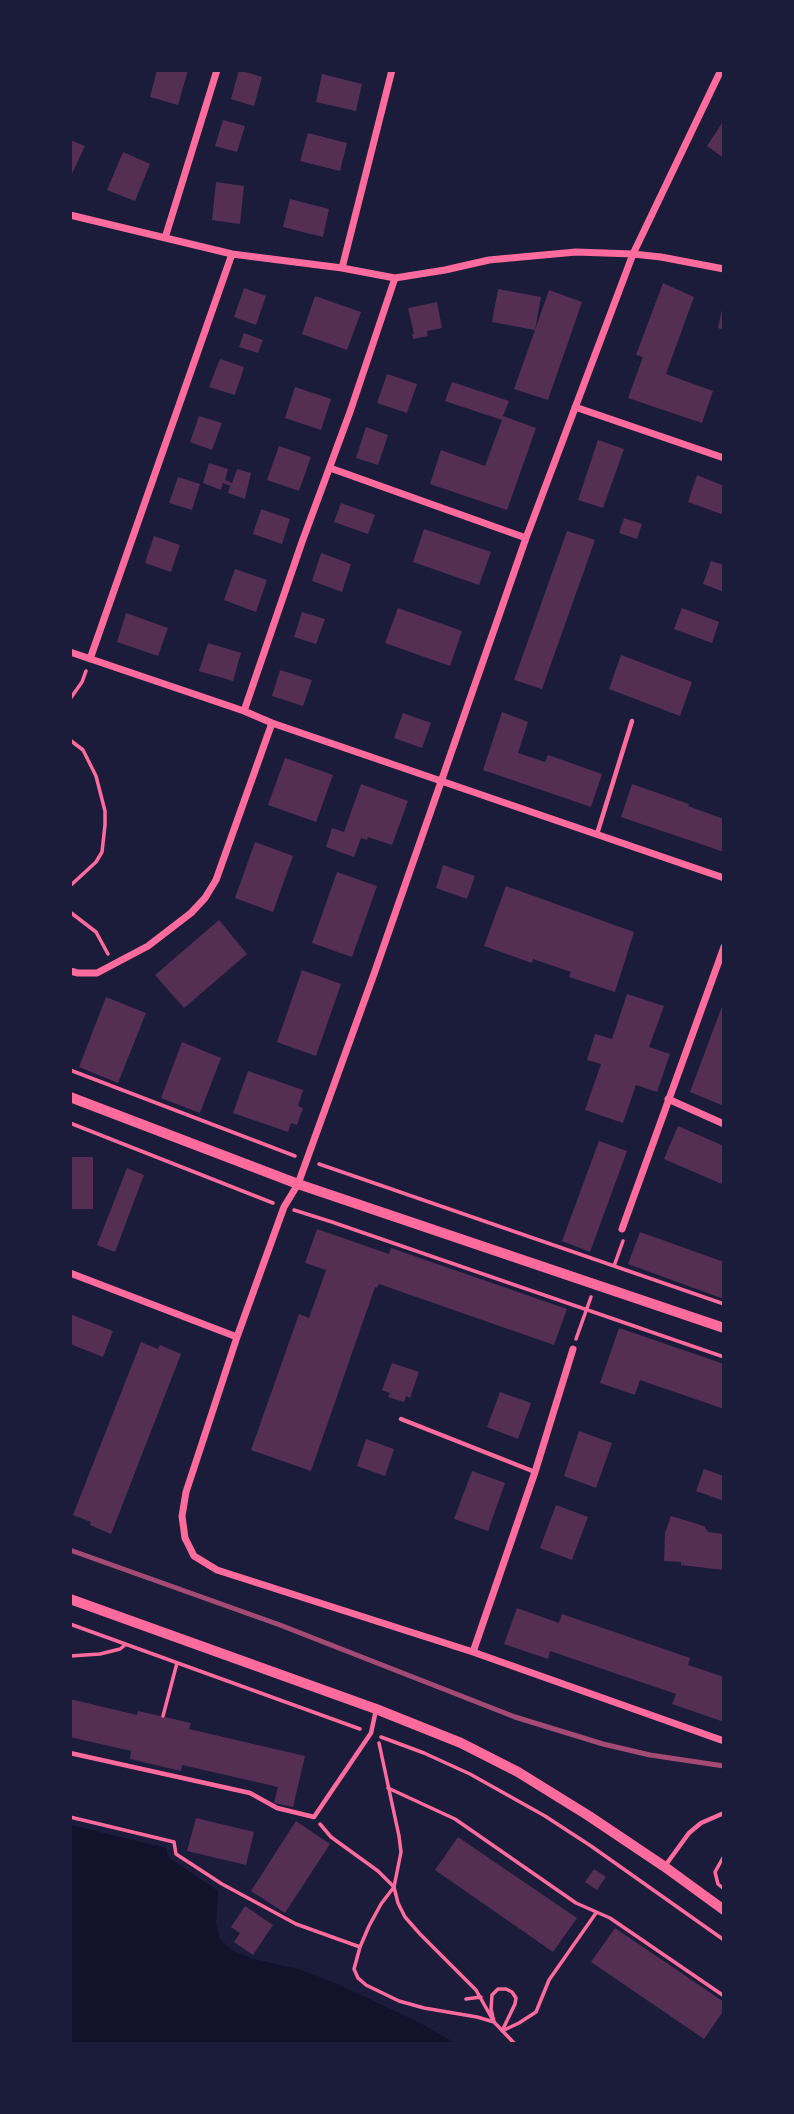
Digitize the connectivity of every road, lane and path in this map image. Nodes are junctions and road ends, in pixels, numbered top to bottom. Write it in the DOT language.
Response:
graph roads {
  1 [pos="217,70"];
  2 [pos="392,70"];
  3 [pos="721,70"];
  4 [pos="70,215"];
  5 [pos="165,238"];
  6 [pos="232,254"];
  7 [pos="633,254"];
  8 [pos="342,268"];
  9 [pos="724,269"];
  10 [pos="394,278"];
  11 [pos="575,407"];
  12 [pos="724,458"];
  13 [pos="330,468"];
  14 [pos="526,538"];
  15 [pos="70,652"];
  16 [pos="90,659"];
  17 [pos="70,699"];
  18 [pos="244,711"];
  19 [pos="632,721"];
  20 [pos="272,723"];
  21 [pos="70,740"];
  22 [pos="442,781"];
  23 [pos="597,835"];
  24 [pos="724,878"];
  25 [pos="70,886"];
  26 [pos="70,912"];
  27 [pos="724,947"];
  28 [pos="112,966"];
  29 [pos="70,971"];
  30 [pos="70,1070"];
  31 [pos="70,1097"];
  32 [pos="668,1099"];
  33 [pos="70,1123"];
  34 [pos="724,1124"];
  35 [pos="306,1160"];
  36 [pos="298,1184"];
  37 [pos="284,1207"];
  38 [pos="622,1229"];
  39 [pos="604,1262"];
  40 [pos="614,1266"];
  41 [pos="70,1273"];
  42 [pos="596,1284"];
  43 [pos="724,1304"];
  44 [pos="587,1310"];
  45 [pos="724,1328"];
  46 [pos="237,1337"];
  47 [pos="573,1349"];
  48 [pos="724,1357"];
  49 [pos="401,1419"];
  50 [pos="535,1472"];
  51 [pos="70,1599"];
  52 [pos="70,1624"];
  53 [pos="125,1644"];
  54 [pos="473,1652"];
  55 [pos="70,1656"];
  56 [pos="177,1663"];
  57 [pos="376,1709"];
  58 [pos="163,1716"];
  59 [pos="371,1733"];
  60 [pos="724,1741"];
  61 [pos="379,1742"];
  62 [pos="70,1753"];
  63 [pos="388,1788"];
  64 [pos="724,1813"];
  65 [pos="70,1817"];
  66 [pos="331,1837"];
  67 [pos="724,1856"];
  68 [pos="665,1867"];
  69 [pos="394,1887"];
  70 [pos="724,1889"];
  71 [pos="724,1910"];
  72 [pos="596,1913"];
  73 [pos="724,1940"];
  74 [pos="360,1947"];
  75 [pos="724,1996"];
  76 [pos="481,1997"];
  77 [pos="466,1999"];
  78 [pos="494,2022"];
  79 [pos="502,2031"];
  80 [pos="515,2044"];
  1 -- 5 [label="street"];
  2 -- 8 [label="street"];
  3 -- 7 [label="street"];
  4 -- 5 [label="street"];
  5 -- 6 [label="street"];
  6 -- 8 [label="street"];
  6 -- 16 [label="street"];
  7 -- 9 [label="street"];
  7 -- 10 [label="street"];
  7 -- 11 [label="street"];
  8 -- 10 [label="street"];
  10 -- 13 [label="street"];
  11 -- 12 [label="street"];
  11 -- 14 [label="street"];
  13 -- 14 [label="street"];
  13 -- 18 [label="street"];
  14 -- 22 [label="street"];
  15 -- 16 [label="street"];
  16 -- 17 [label="path"];
  16 -- 18 [label="street"];
  18 -- 20 [label="street"];
  19 -- 23 [label="lane"];
  20 -- 22 [label="street"];
  20 -- 28 [label="street"];
  21 -- 25 [label="path"];
  22 -- 23 [label="street"];
  22 -- 35 [label="street"];
  23 -- 24 [label="street"];
  26 -- 28 [label="path"];
  27 -- 32 [label="street"];
  28 -- 29 [label="street"];
  30 -- 35 [label="path"];
  31 -- 36 [label="street"];
  32 -- 34 [label="street"];
  32 -- 38 [label="street"];
  33 -- 37 [label="path"];
  35 -- 36 [label="street"];
  35 -- 39 [label="path"];
  36 -- 37 [label="street"];
  36 -- 42 [label="street"];
  37 -- 44 [label="path"];
  37 -- 46 [label="street"];
  38 -- 40 [label="path"];
  39 -- 40 [label="path"];
  39 -- 42 [label="path"];
  40 -- 43 [label="path"];
  41 -- 46 [label="street"];
  42 -- 44 [label="path"];
  42 -- 45 [label="street"];
  44 -- 47 [label="path"];
  44 -- 48 [label="path"];
  46 -- 54 [label="street"];
  47 -- 50 [label="street"];
  49 -- 50 [label="lane"];
  50 -- 54 [label="street"];
  51 -- 57 [label="street"];
  52 -- 53 [label="path"];
  53 -- 55 [label="path"];
  53 -- 56 [label="path"];
  54 -- 60 [label="street"];
  56 -- 58 [label="path"];
  56 -- 59 [label="path"];
  57 -- 59 [label="lane"];
  57 -- 68 [label="street"];
  59 -- 62 [label="lane"];
  59 -- 73 [label="path"];
  61 -- 63 [label="path"];
  63 -- 69 [label="path"];
  63 -- 72 [label="path"];
  64 -- 68 [label="lane"];
  65 -- 74 [label="path"];
  66 -- 69 [label="path"];
  67 -- 70 [label="path"];
  68 -- 71 [label="street"];
  69 -- 74 [label="path"];
  69 -- 76 [label="path"];
  72 -- 75 [label="path"];
  72 -- 79 [label="path"];
  74 -- 78 [label="path"];
  76 -- 77 [label="path"];
  76 -- 78 [label="path"];
  78 -- 79 [label="path"];
  78 -- 79 [label="path"];
  79 -- 80 [label="path"];
}
